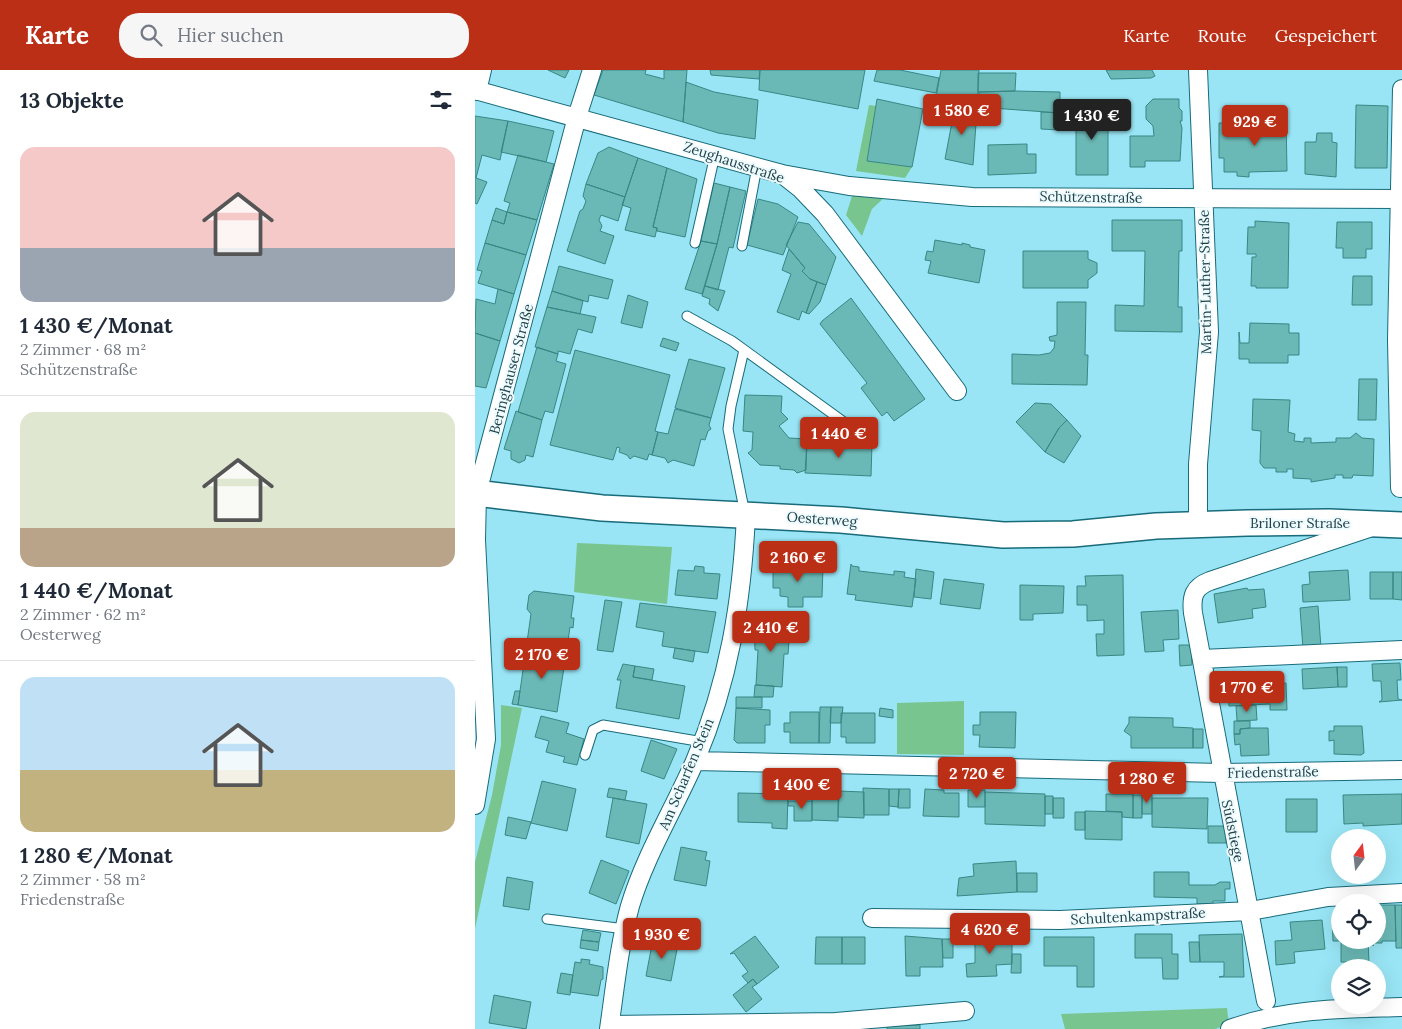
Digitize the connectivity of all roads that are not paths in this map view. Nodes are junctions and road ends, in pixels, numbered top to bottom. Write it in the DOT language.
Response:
graph roads {
  1 [pos="482,70"];
  2 [pos="592,70"];
  3 [pos="1198,70"];
  4 [pos="1402,89"];
  5 [pos="476,91"];
  6 [pos="577,117"];
  7 [pos="715,154"];
  8 [pos="757,167"];
  9 [pos="782,174"];
  10 [pos="1204,198"];
  11 [pos="1400,198"];
  12 [pos="695,243"];
  13 [pos="742,246"];
  14 [pos="687,316"];
  15 [pos="744,350"];
  16 [pos="957,390"];
  17 [pos="859,434"];
  18 [pos="1399,488"];
  19 [pos="476,493"];
  20 [pos="746,515"];
  21 [pos="1198,525"];
  22 [pos="1392,525"];
  23 [pos="1402,650"];
  24 [pos="1202,660"];
  25 [pos="703,742"];
  26 [pos="585,755"];
  27 [pos="695,761"];
  28 [pos="1402,770"];
  29 [pos="1221,773"];
  30 [pos="475,805"];
  31 [pos="1402,893"];
  32 [pos="1250,910"];
  33 [pos="872,918"];
  34 [pos="547,919"];
  35 [pos="625,929"];
  36 [pos="1266,1001"];
  37 [pos="1402,1007"];
  38 [pos="965,1011"];
  39 [pos="839,1025"];
  40 [pos="609,1027"];
  41 [pos="1230,1029"];
  1 -- 5 [label="street"];
  2 -- 6 [label="street, Beringhauser Straße"];
  3 -- 10 [label="street, Martin-Luther-Straße"];
  4 -- 11 [label="street"];
  5 -- 6 [label="street, Zeughausstraße"];
  6 -- 7 [label="street, Zeughausstraße"];
  6 -- 19 [label="street, Beringhauser Straße"];
  7 -- 8 [label="street, Zeughausstraße"];
  7 -- 12 [label="lane"];
  8 -- 9 [label="street, Zeughausstraße"];
  8 -- 13 [label="lane"];
  9 -- 10 [label="street, Schützenstraße"];
  9 -- 16 [label="street, Zeughausstraße"];
  10 -- 11 [label="street, Schützenstraße"];
  10 -- 21 [label="street, Martin-Luther-Straße"];
  11 -- 18 [label="street"];
  14 -- 15 [label="lane"];
  15 -- 17 [label="lane"];
  15 -- 20 [label="lane"];
  19 -- 20 [label="main road, Oesterweg"];
  19 -- 30 [label="street, Beringhauser Straße"];
  20 -- 21 [label="main road, Oesterweg"];
  20 -- 25 [label="street, Am Scharfen Stein"];
  21 -- 22 [label="main road, Briloner Straße"];
  22 -- 24 [label="street, Südstiege"];
  23 -- 24 [label="street"];
  24 -- 29 [label="street, Südstiege"];
  25 -- 26 [label="lane"];
  25 -- 27 [label="street, Am Scharfen Stein"];
  27 -- 29 [label="street, Friedenstraße"];
  27 -- 35 [label="street, Am Scharfen Stein"];
  28 -- 29 [label="street, Friedenstraße"];
  29 -- 32 [label="street, Südstiege"];
  31 -- 32 [label="street, Schultenkampstraße"];
  32 -- 33 [label="street, Schultenkampstraße"];
  32 -- 36 [label="street, Südstiege"];
  34 -- 35 [label="lane"];
  35 -- 40 [label="street, Am Scharfen Stein"];
  37 -- 41 [label="street"];
  38 -- 39 [label="street"];
  39 -- 40 [label="street"];
}
